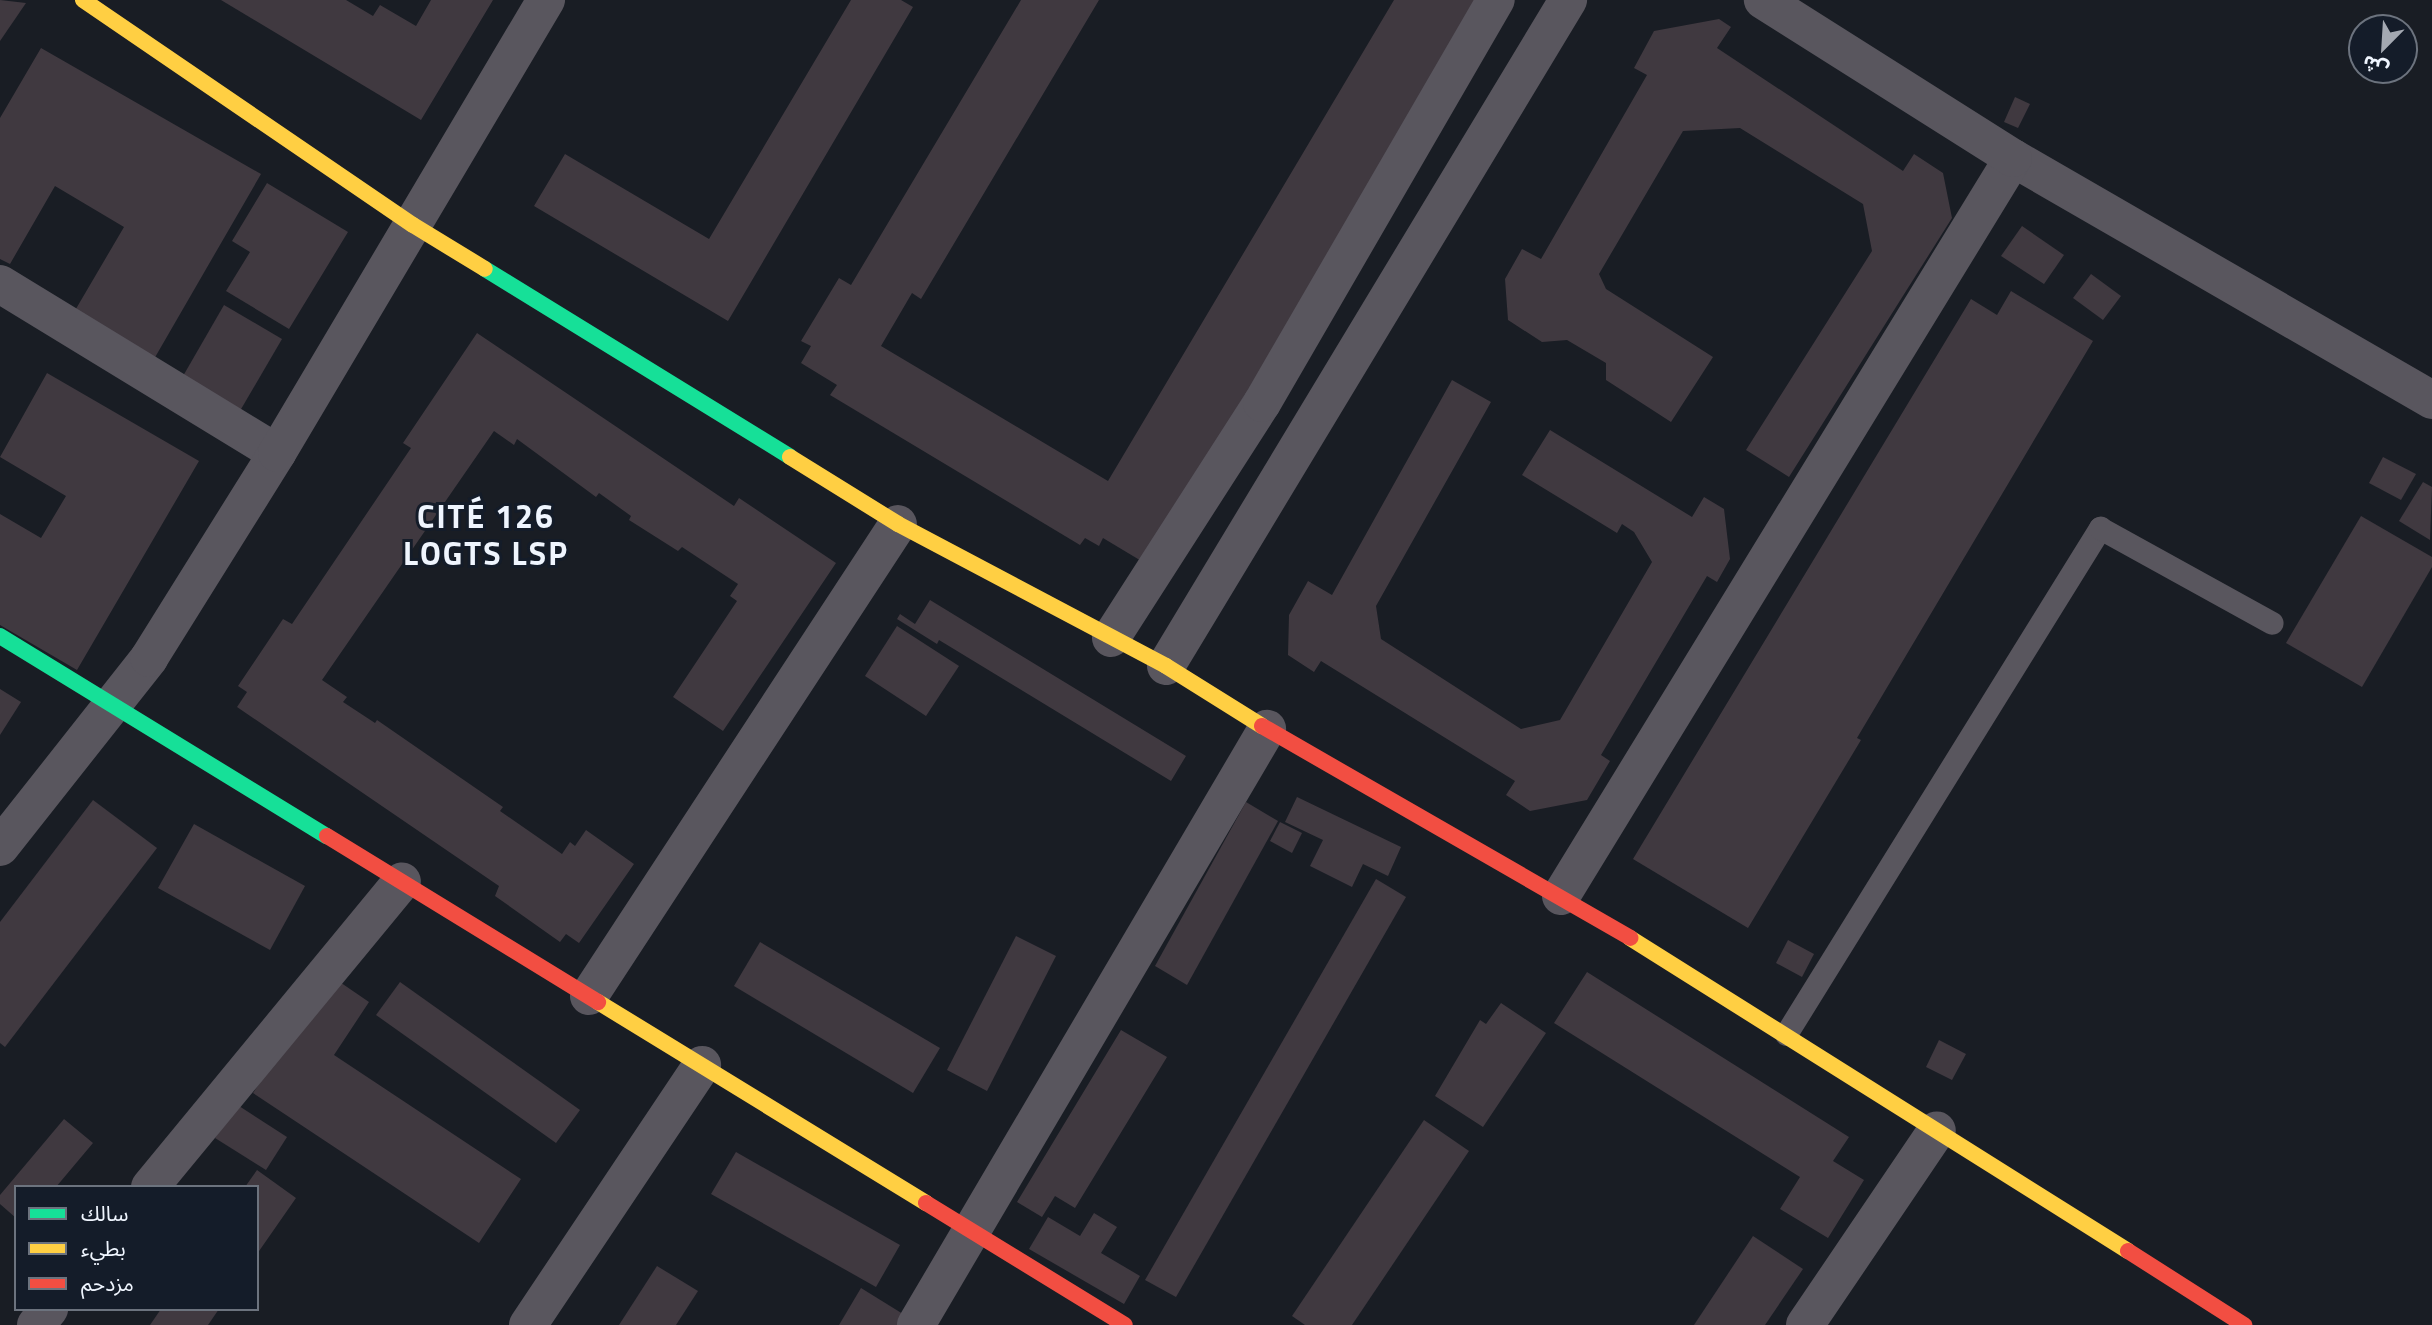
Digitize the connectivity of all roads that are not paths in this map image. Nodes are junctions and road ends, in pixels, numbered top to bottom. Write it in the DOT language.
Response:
graph roads {
  1 [pos="83,0"];
  2 [pos="546,0"];
  3 [pos="1496,0"];
  4 [pos="1568,0"];
  5 [pos="1763,0"];
  6 [pos="2012,158"];
  7 [pos="413,225"];
  8 [pos="0,284"];
  9 [pos="2432,400"];
  10 [pos="277,453"];
  11 [pos="898,524"];
  12 [pos="2272,623"];
  13 [pos="0,636"];
  14 [pos="1111,638"];
  15 [pos="1166,666"];
  16 [pos="113,704"];
  17 [pos="1267,729"];
  18 [pos="0,847"];
  19 [pos="402,881"];
  20 [pos="1561,896"];
  21 [pos="589,996"];
  22 [pos="1786,1034"];
  23 [pos="702,1065"];
  24 [pos="1937,1130"];
  25 [pos="152,1185"];
  26 [pos="973,1231"];
  27 [pos="47,1311"];
  28 [pos="36,1325"];
  29 [pos="528,1325"];
  30 [pos="916,1325"];
  31 [pos="1125,1325"];
  32 [pos="1805,1325"];
  33 [pos="2244,1325"];
  1 -- 7 [label="street"];
  2 -- 7 [label="street"];
  3 -- 14 [label="street"];
  4 -- 15 [label="street"];
  5 -- 6 [label="street"];
  6 -- 9 [label="street"];
  6 -- 20 [label="street"];
  7 -- 10 [label="street"];
  7 -- 11 [label="street"];
  8 -- 10 [label="street"];
  10 -- 16 [label="street"];
  11 -- 14 [label="street"];
  11 -- 21 [label="street"];
  12 -- 22 [label="lane"];
  13 -- 16 [label="street"];
  14 -- 15 [label="street"];
  15 -- 17 [label="street"];
  16 -- 18 [label="street"];
  16 -- 19 [label="street"];
  17 -- 20 [label="street"];
  17 -- 26 [label="street"];
  19 -- 21 [label="street"];
  19 -- 25 [label="street"];
  20 -- 22 [label="street"];
  21 -- 23 [label="street"];
  22 -- 24 [label="street"];
  23 -- 26 [label="street"];
  23 -- 29 [label="street"];
  24 -- 32 [label="street"];
  24 -- 33 [label="street"];
  26 -- 30 [label="street"];
  26 -- 31 [label="street"];
  27 -- 28 [label="street"];
}
